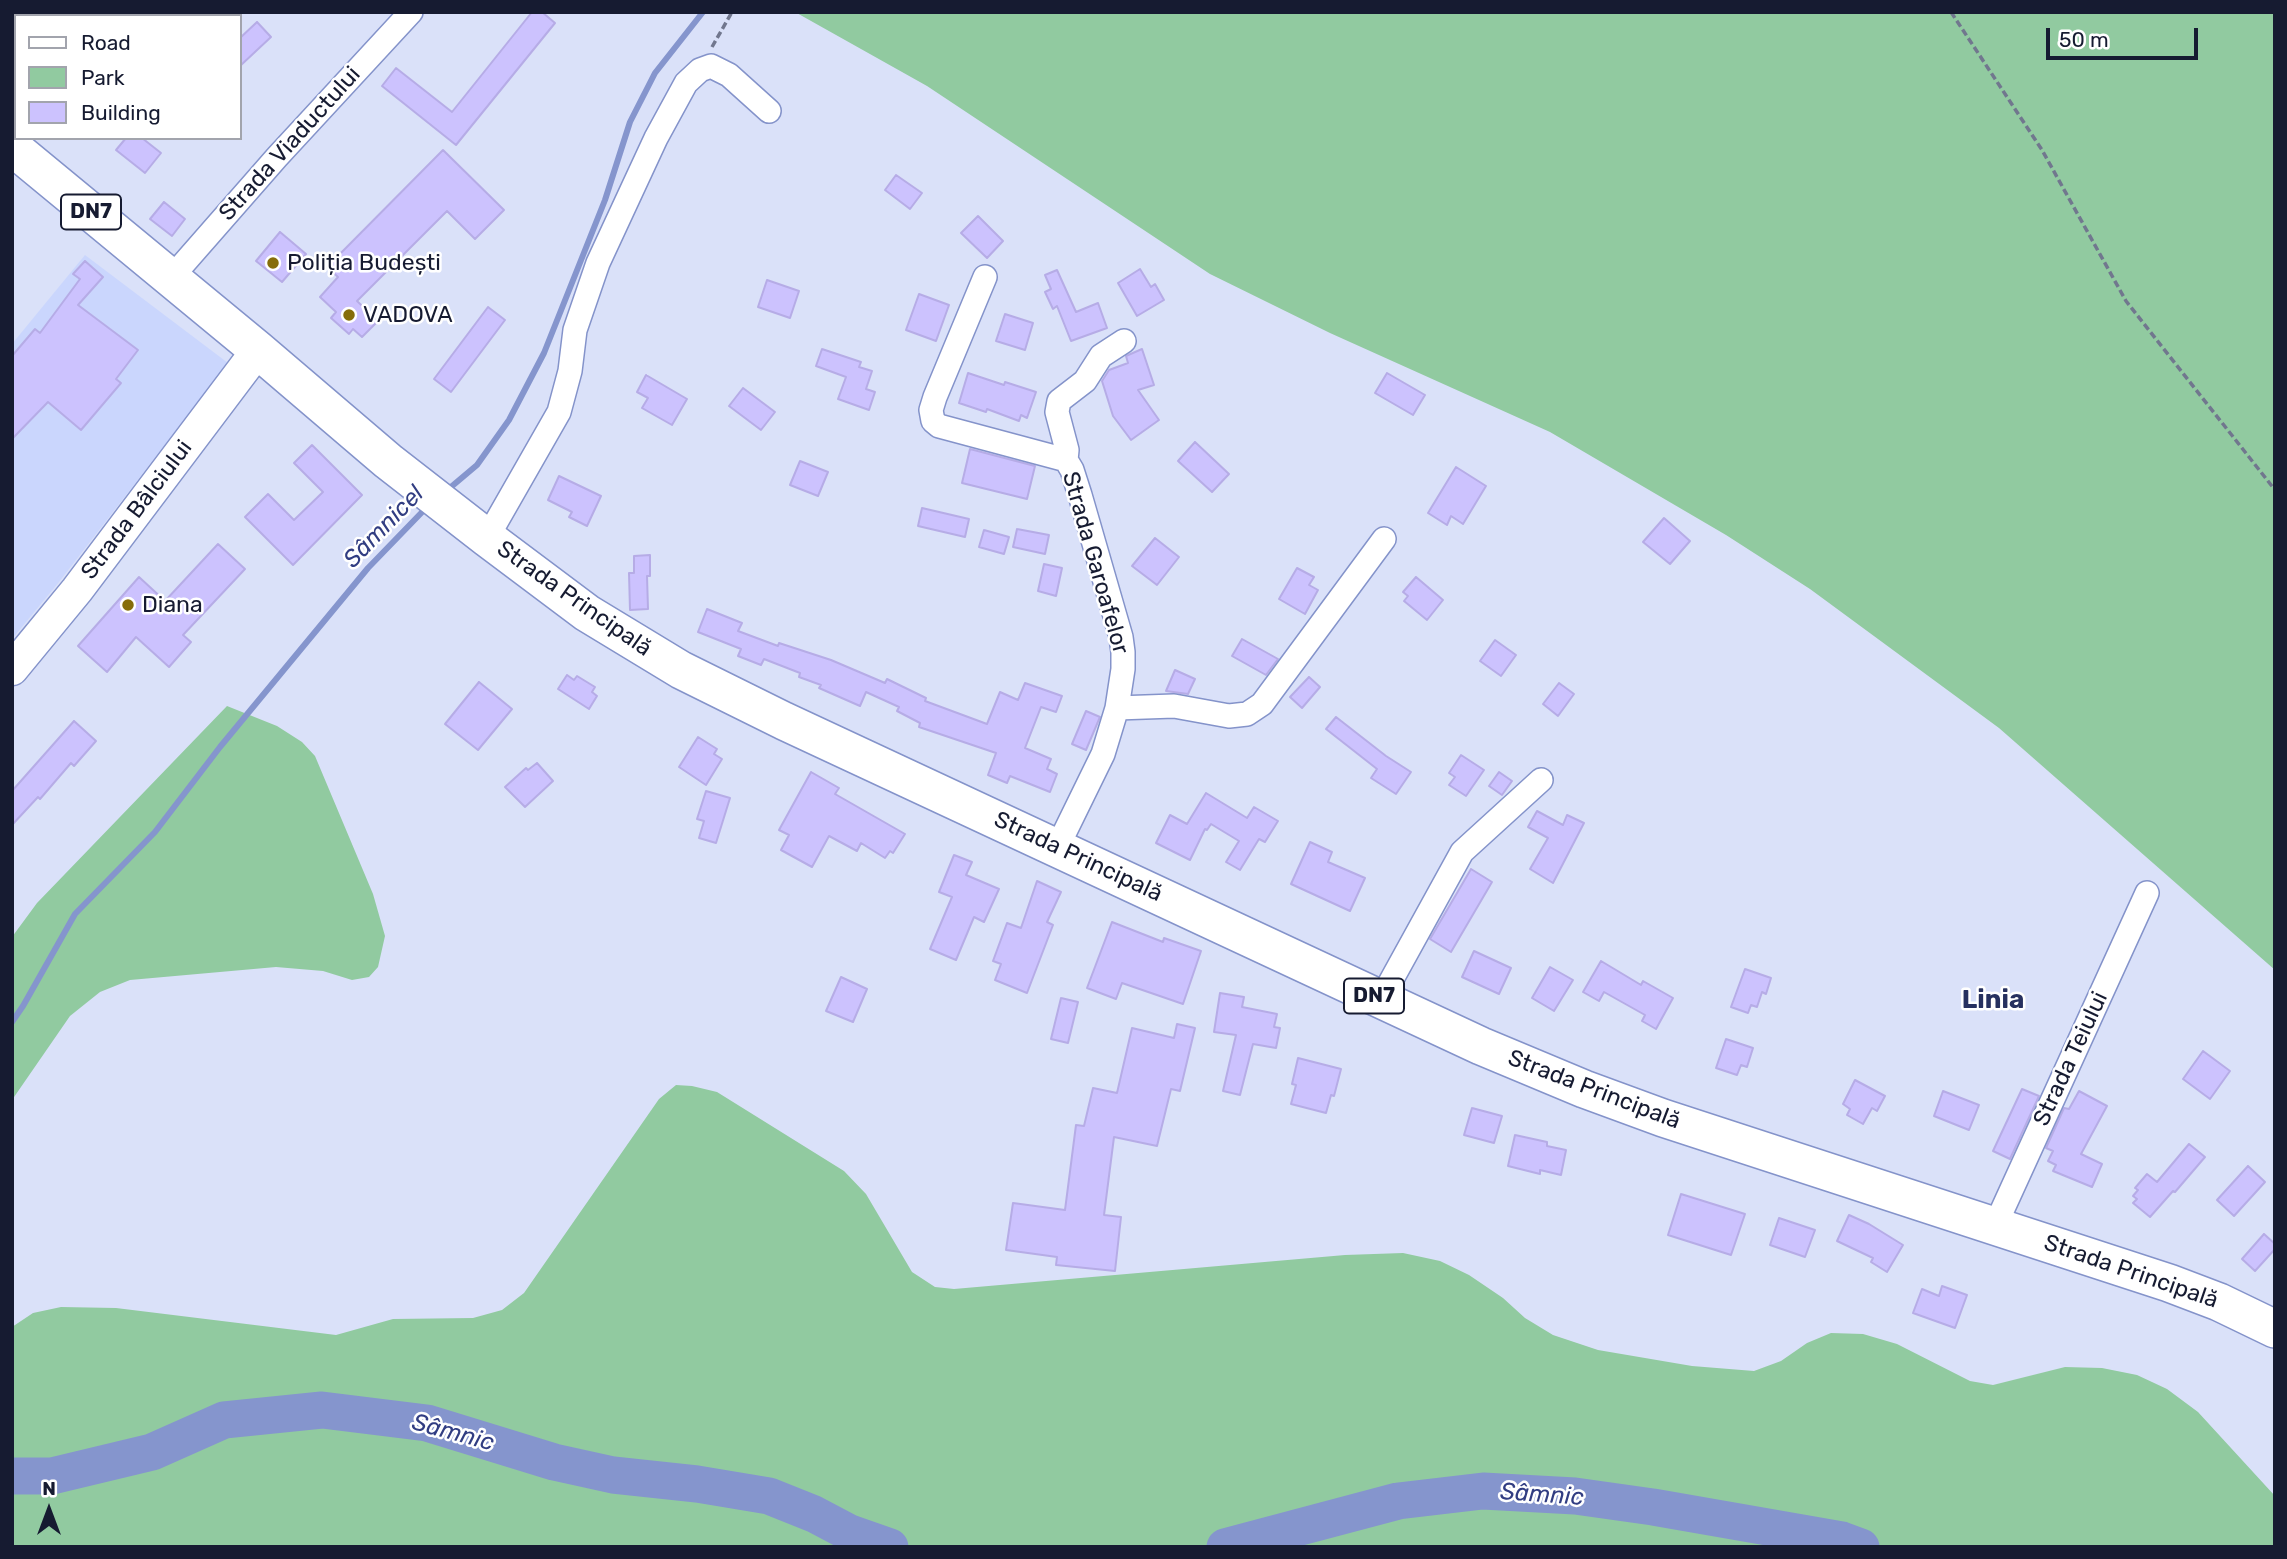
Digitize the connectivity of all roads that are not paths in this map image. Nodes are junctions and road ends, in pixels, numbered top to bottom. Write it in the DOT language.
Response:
graph roads {
  1 [pos="411,12"];
  2 [pos="769,111"];
  3 [pos="12,147"];
  4 [pos="985,277"];
  5 [pos="171,278"];
  6 [pos="1124,341"];
  7 [pos="258,349"];
  8 [pos="1066,460"];
  9 [pos="487,538"];
  10 [pos="1384,539"];
  11 [pos="12,669"];
  12 [pos="1117,708"];
  13 [pos="1541,780"];
  14 [pos="1057,848"];
  15 [pos="2147,893"];
  16 [pos="1381,999"];
  17 [pos="1995,1226"];
  18 [pos="2275,1329"];
  1 -- 5 [label="street, Strada Viaductului"];
  2 -- 9 [label="street"];
  3 -- 5 [label="highway, Strada Principală / DN7"];
  4 -- 8 [label="street, Strada Garoafelor"];
  5 -- 7 [label="highway, Strada Principală / DN7"];
  6 -- 8 [label="street, Strada Garoafelor"];
  7 -- 9 [label="highway, Strada Principală / DN7"];
  7 -- 11 [label="main road, Strada Bâlciului"];
  8 -- 12 [label="street, Strada Garoafelor"];
  9 -- 14 [label="highway, Strada Principală / DN7"];
  10 -- 12 [label="street"];
  12 -- 14 [label="street"];
  13 -- 16 [label="street"];
  14 -- 16 [label="highway, Strada Principală / DN7"];
  15 -- 17 [label="street, Strada Teiului"];
  16 -- 17 [label="highway, Strada Principală / DN7"];
  17 -- 18 [label="highway, Strada Principală / DN7"];
}
